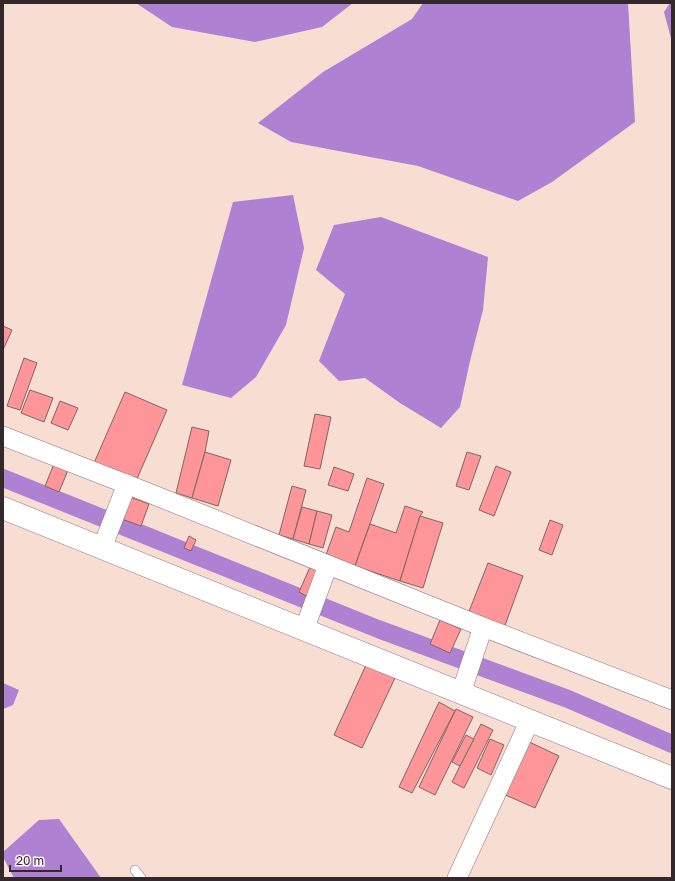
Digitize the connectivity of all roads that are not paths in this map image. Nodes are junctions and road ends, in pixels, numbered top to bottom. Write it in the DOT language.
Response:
graph roads {
  1 [pos="3,436"];
  2 [pos="127,484"];
  3 [pos="3,508"];
  4 [pos="102,548"];
  5 [pos="326,572"];
  6 [pos="483,627"];
  7 [pos="304,630"];
  8 [pos="461,693"];
  9 [pos="672,700"];
  10 [pos="530,720"];
  11 [pos="672,778"];
  12 [pos="457,878"];
  1 -- 2 [label="street"];
  2 -- 4 [label="street"];
  2 -- 5 [label="street"];
  3 -- 4 [label="main road"];
  4 -- 7 [label="main road"];
  5 -- 6 [label="street"];
  5 -- 7 [label="street"];
  6 -- 8 [label="street"];
  6 -- 9 [label="street"];
  7 -- 8 [label="main road"];
  8 -- 10 [label="main road"];
  10 -- 11 [label="main road"];
  10 -- 12 [label="street"];
}
